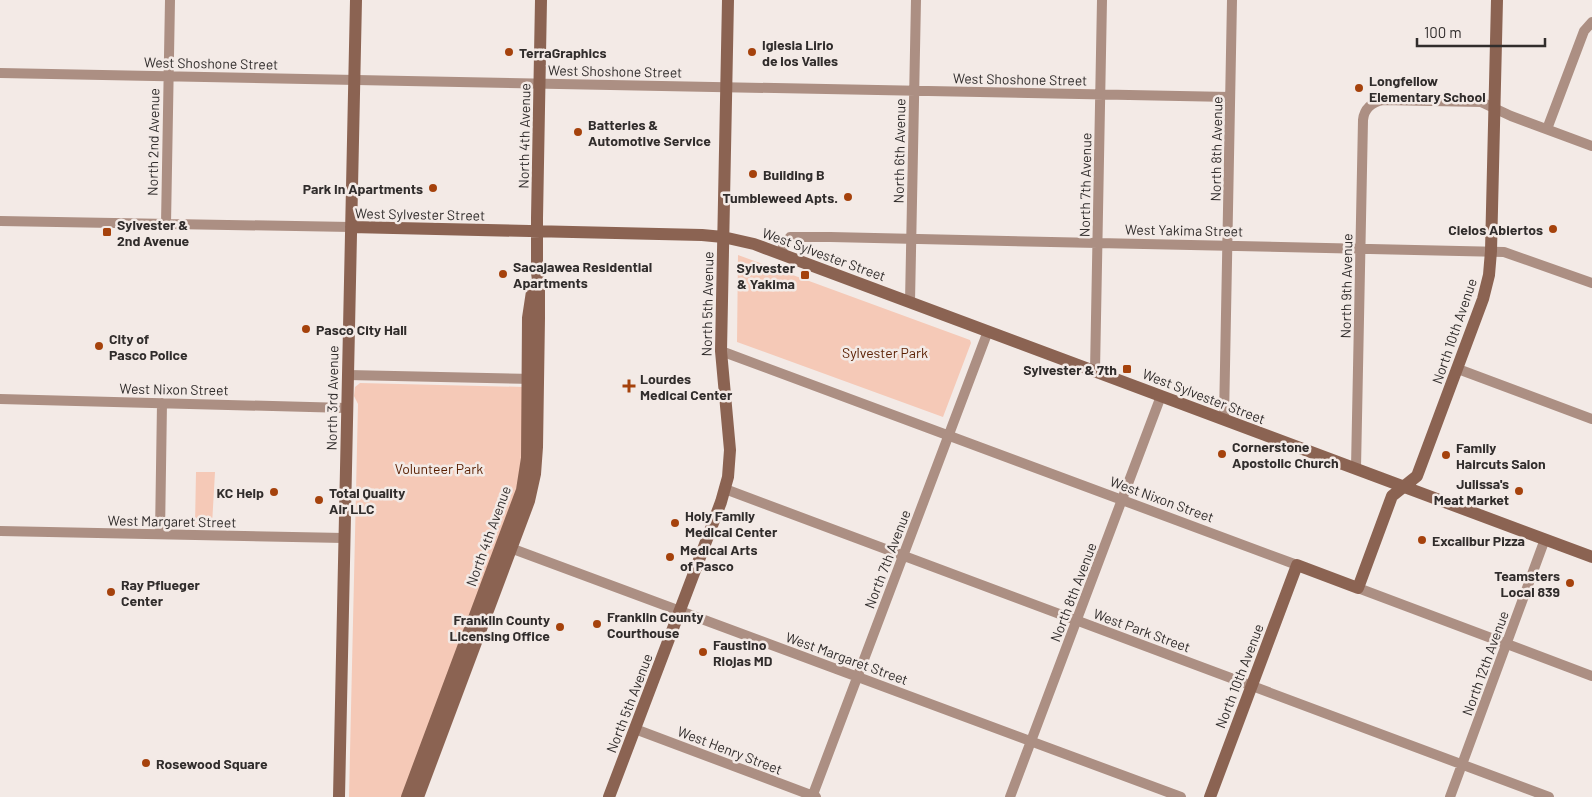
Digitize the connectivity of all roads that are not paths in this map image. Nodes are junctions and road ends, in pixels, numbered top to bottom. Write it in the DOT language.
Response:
graph roads {
  1 [pos="170,0"];
  2 [pos="356,0"];
  3 [pos="541,0"];
  4 [pos="728,0"];
  5 [pos="916,0"];
  6 [pos="1102,0"];
  7 [pos="1232,0"];
  8 [pos="1497,0"];
  9 [pos="1591,23"];
  10 [pos="0,73"];
  11 [pos="168,76"];
  12 [pos="354,80"];
  13 [pos="540,84"];
  14 [pos="726,87"];
  15 [pos="914,91"];
  16 [pos="1100,95"];
  17 [pos="1230,97"];
  18 [pos="1494,108"];
  19 [pos="1547,130"];
  20 [pos="1592,146"];
  21 [pos="0,221"];
  22 [pos="166,224"];
  23 [pos="351,228"];
  24 [pos="537,231"];
  25 [pos="723,237"];
  26 [pos="911,238"];
  27 [pos="1097,242"];
  28 [pos="1227,245"];
  29 [pos="1360,248"];
  30 [pos="1491,251"];
  31 [pos="779,253"];
  32 [pos="1592,283"];
  33 [pos="910,302"];
  34 [pos="988,331"];
  35 [pos="721,351"];
  36 [pos="1458,369"];
  37 [pos="1095,371"];
  38 [pos="348,375"];
  39 [pos="533,379"];
  40 [pos="1161,396"];
  41 [pos="0,399"];
  42 [pos="162,403"];
  43 [pos="347,408"];
  44 [pos="1224,419"];
  45 [pos="1592,419"];
  46 [pos="948,436"];
  47 [pos="1356,468"];
  48 [pos="1404,486"];
  49 [pos="725,489"];
  50 [pos="1122,500"];
  51 [pos="0,531"];
  52 [pos="160,534"];
  53 [pos="344,538"];
  54 [pos="1545,539"];
  55 [pos="507,546"];
  56 [pos="903,556"];
  57 [pos="1592,557"];
  58 [pos="1297,565"];
  59 [pos="1358,588"];
  60 [pos="680,610"];
  61 [pos="1077,621"];
  62 [pos="1506,644"];
  63 [pos="857,676"];
  64 [pos="1592,676"];
  65 [pos="1252,686"];
  66 [pos="635,729"];
  67 [pos="1031,741"];
  68 [pos="1462,764"];
  69 [pos="339,797"];
  70 [pos="407,797"];
  71 [pos="418,797"];
  72 [pos="609,797"];
  73 [pos="813,797"];
  74 [pos="1010,797"];
  75 [pos="1181,797"];
  76 [pos="1210,797"];
  77 [pos="1450,797"];
  78 [pos="1549,797"];
  1 -- 11 [label="street, North 2nd Avenue"];
  2 -- 12 [label="street, North 3rd Avenue"];
  3 -- 13 [label="street, North 4th Avenue"];
  4 -- 14 [label="street, North 5th Avenue"];
  5 -- 15 [label="street, North 6th Avenue"];
  6 -- 16 [label="street, North 7th Avenue"];
  7 -- 17 [label="street, North 8th Avenue"];
  8 -- 18 [label="street, North 10th Avenue"];
  9 -- 19 [label="street"];
  10 -- 11 [label="street, West Shoshone Street"];
  11 -- 12 [label="street, West Shoshone Street"];
  11 -- 22 [label="street, North 2nd Avenue"];
  12 -- 13 [label="street, West Shoshone Street"];
  12 -- 23 [label="street, North 3rd Avenue"];
  13 -- 14 [label="street, West Shoshone Street"];
  13 -- 24 [label="street, North 4th Avenue"];
  14 -- 15 [label="street, West Shoshone Street"];
  14 -- 25 [label="street, North 5th Avenue"];
  15 -- 16 [label="street, West Shoshone Street"];
  15 -- 26 [label="street, North 6th Avenue"];
  16 -- 17 [label="street, West Shoshone Street"];
  16 -- 27 [label="street, North 7th Avenue"];
  17 -- 28 [label="street, North 8th Avenue"];
  18 -- 19 [label="street"];
  18 -- 29 [label="street, North 9th Avenue"];
  18 -- 30 [label="street, North 10th Avenue"];
  19 -- 20 [label="street"];
  21 -- 22 [label="street, West Sylvester Street"];
  22 -- 23 [label="street, West Sylvester Street"];
  23 -- 24 [label="street, West Sylvester Street"];
  23 -- 38 [label="street, North 3rd Avenue"];
  24 -- 25 [label="street, West Sylvester Street"];
  24 -- 39 [label="street, North 4th Avenue"];
  25 -- 31 [label="street, West Sylvester Street"];
  25 -- 35 [label="street, North 5th Avenue"];
  26 -- 27 [label="street, West Yakima Street"];
  26 -- 31 [label="street, West Yakima Street"];
  26 -- 33 [label="street, North 6th Avenue"];
  27 -- 28 [label="street, West Yakima Street"];
  27 -- 37 [label="street, North 7th Avenue"];
  28 -- 29 [label="street, West Yakima Street"];
  28 -- 44 [label="street, North 8th Avenue"];
  29 -- 30 [label="street, West Yakima Street"];
  29 -- 47 [label="street, North 9th Avenue"];
  30 -- 32 [label="street, West Yakima Street"];
  30 -- 36 [label="street, North 10th Avenue"];
  31 -- 33 [label="street, West Sylvester Street"];
  33 -- 34 [label="street, West Sylvester Street"];
  34 -- 37 [label="street, West Sylvester Street"];
  34 -- 46 [label="street, North 7th Avenue"];
  35 -- 46 [label="street, West Nixon Street"];
  35 -- 49 [label="street, North 5th Avenue"];
  36 -- 45 [label="street"];
  36 -- 48 [label="street, North 10th Avenue"];
  37 -- 40 [label="street, West Sylvester Street"];
  38 -- 39 [label="street"];
  38 -- 43 [label="street, North 3rd Avenue"];
  39 -- 55 [label="street, North 4th Avenue"];
  40 -- 44 [label="street, West Sylvester Street"];
  40 -- 50 [label="street, North 8th Avenue"];
  41 -- 42 [label="street, West Nixon Street"];
  42 -- 43 [label="street, West Nixon Street"];
  42 -- 52 [label="street"];
  43 -- 53 [label="street, North 3rd Avenue"];
  44 -- 47 [label="street, West Sylvester Street"];
  46 -- 50 [label="street, West Nixon Street"];
  46 -- 56 [label="street, North 7th Avenue"];
  47 -- 48 [label="street, West Sylvester Street"];
  48 -- 54 [label="street, West Sylvester Street"];
  48 -- 59 [label="street, North 10th Avenue"];
  49 -- 56 [label="street, West Park Street"];
  49 -- 60 [label="street, North 5th Avenue"];
  50 -- 58 [label="street, West Nixon Street"];
  50 -- 61 [label="street, North 8th Avenue"];
  51 -- 52 [label="street, West Margaret Street"];
  52 -- 53 [label="street, West Margaret Street"];
  53 -- 69 [label="street, North 3rd Avenue"];
  54 -- 57 [label="street, West Sylvester Street"];
  54 -- 62 [label="street, North 12th Avenue"];
  55 -- 60 [label="street, West Margaret Street"];
  55 -- 70 [label="street, North 4th Avenue"];
  55 -- 71 [label="street, North 4th Avenue"];
  56 -- 61 [label="street, West Park Street"];
  56 -- 63 [label="street, North 7th Avenue"];
  58 -- 59 [label="street, West Nixon Street"];
  58 -- 65 [label="street, North 10th Avenue"];
  59 -- 62 [label="street, West Nixon Street"];
  60 -- 63 [label="street, West Margaret Street"];
  60 -- 66 [label="street, North 5th Avenue"];
  61 -- 65 [label="street, West Park Street"];
  61 -- 67 [label="street, North 8th Avenue"];
  62 -- 64 [label="street, West Nixon Street"];
  62 -- 68 [label="street, North 12th Avenue"];
  63 -- 67 [label="street, West Margaret Street"];
  63 -- 73 [label="street, North 7th Avenue"];
  65 -- 68 [label="street, West Park Street"];
  65 -- 76 [label="street, North 10th Avenue"];
  66 -- 72 [label="street, North 5th Avenue"];
  66 -- 73 [label="street, West Henry Street"];
  67 -- 74 [label="street, North 8th Avenue"];
  67 -- 75 [label="street, West Margaret Street"];
  68 -- 77 [label="street, North 12th Avenue"];
  68 -- 78 [label="street, West Park Street"];
}
